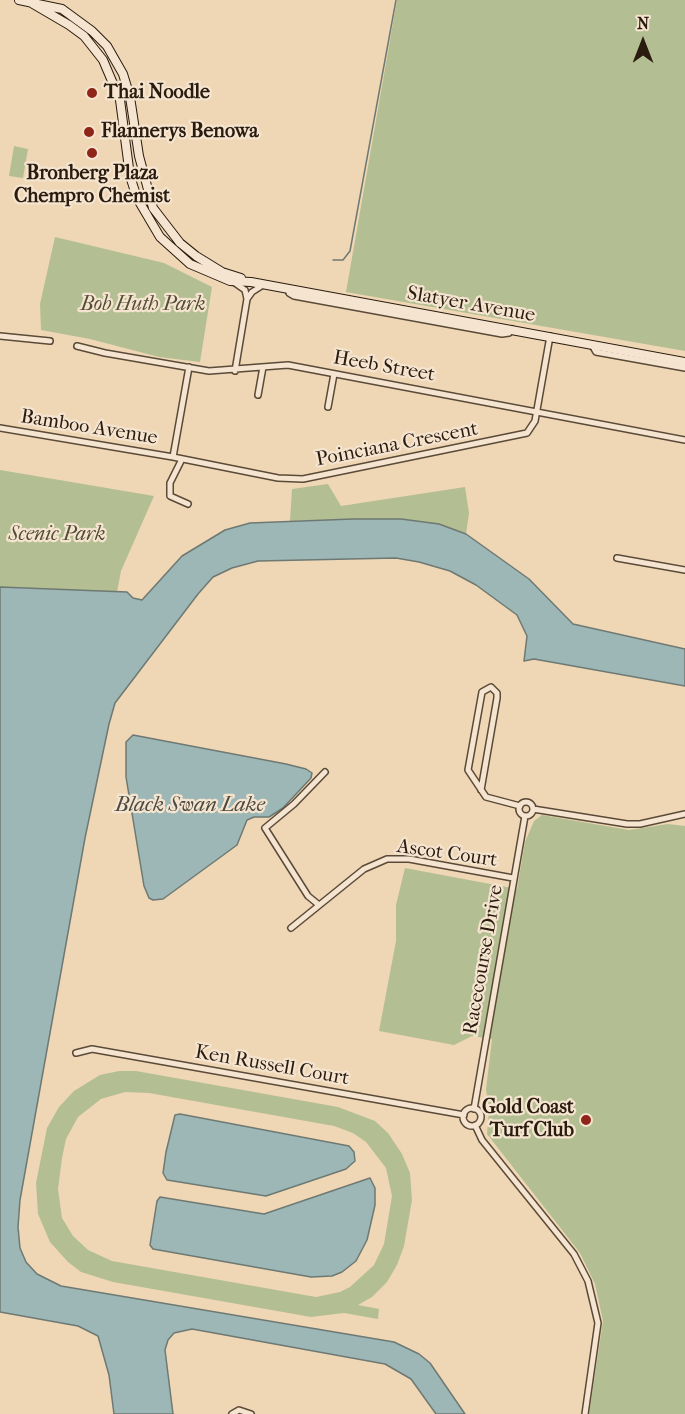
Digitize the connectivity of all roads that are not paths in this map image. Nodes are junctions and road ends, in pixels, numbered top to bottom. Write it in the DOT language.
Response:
graph roads {
  1 [pos="23,1"];
  2 [pos="230,281"];
  3 [pos="251,282"];
  4 [pos="266,284"];
  5 [pos="247,299"];
  6 [pos="0,336"];
  7 [pos="550,336"];
  8 [pos="50,341"];
  9 [pos="592,345"];
  10 [pos="77,346"];
  11 [pos="685,362"];
  12 [pos="189,367"];
  13 [pos="263,367"];
  14 [pos="685,368"];
  15 [pos="235,371"];
  16 [pos="334,374"];
  17 [pos="258,395"];
  18 [pos="328,408"];
  19 [pos="537,411"];
  20 [pos="0,428"];
  21 [pos="685,440"];
  22 [pos="173,457"];
  23 [pos="182,459"];
  24 [pos="188,504"];
  25 [pos="617,558"];
  26 [pos="685,570"];
  27 [pos="325,772"];
  28 [pos="481,790"];
  29 [pos="520,806"];
  30 [pos="533,809"];
  31 [pos="685,814"];
  32 [pos="525,816"];
  33 [pos="513,878"];
  34 [pos="319,905"];
  35 [pos="291,928"];
  36 [pos="76,1053"];
  37 [pos="474,1109"];
  38 [pos="464,1115"];
  39 [pos="475,1125"];
  40 [pos="232,1414"];
  41 [pos="251,1414"];
  42 [pos="585,1414"];
  1 -- 2 [label="main road, Slatyer Avenue"];
  1 -- 3 [label="main road, Slatyer Avenue"];
  2 -- 3 [label="main road, Slatyer Avenue"];
  2 -- 5 [label="street"];
  3 -- 4 [label="main road, Slatyer Avenue"];
  4 -- 5 [label="street"];
  4 -- 7 [label="main road, Slatyer Avenue"];
  5 -- 15 [label="street"];
  6 -- 8 [label="street"];
  7 -- 9 [label="main road, Slatyer Avenue"];
  7 -- 19 [label="street, Poinciana Crescent"];
  9 -- 11 [label="main road, Slatyer Avenue"];
  9 -- 14 [label="street"];
  10 -- 12 [label="street, Heeb Street"];
  12 -- 15 [label="street, Heeb Street"];
  12 -- 22 [label="street"];
  13 -- 15 [label="street, Heeb Street"];
  13 -- 16 [label="street, Heeb Street"];
  13 -- 17 [label="street"];
  16 -- 18 [label="street"];
  16 -- 19 [label="street, Heeb Street"];
  19 -- 21 [label="street, Heeb Street"];
  19 -- 23 [label="street, Poinciana Crescent"];
  20 -- 22 [label="street, Bamboo Avenue"];
  22 -- 23 [label="street, Poinciana Crescent"];
  23 -- 24 [label="street"];
  25 -- 26 [label="street"];
  27 -- 34 [label="street"];
  28 -- 28 [label="street"];
  28 -- 29 [label="street"];
  29 -- 30 [label="street"];
  29 -- 32 [label="street"];
  30 -- 31 [label="street"];
  30 -- 32 [label="street"];
  32 -- 33 [label="street, Racecourse Drive"];
  33 -- 34 [label="street, Ascot Court"];
  33 -- 37 [label="street, Racecourse Drive"];
  34 -- 35 [label="street, Ascot Court"];
  36 -- 38 [label="street, Ken Russell Court"];
  37 -- 38 [label="street"];
  37 -- 39 [label="street, Racecourse Drive"];
  38 -- 39 [label="street, Racecourse Drive"];
  39 -- 42 [label="street, Racecourse Drive"];
  40 -- 41 [label="street"];
}
